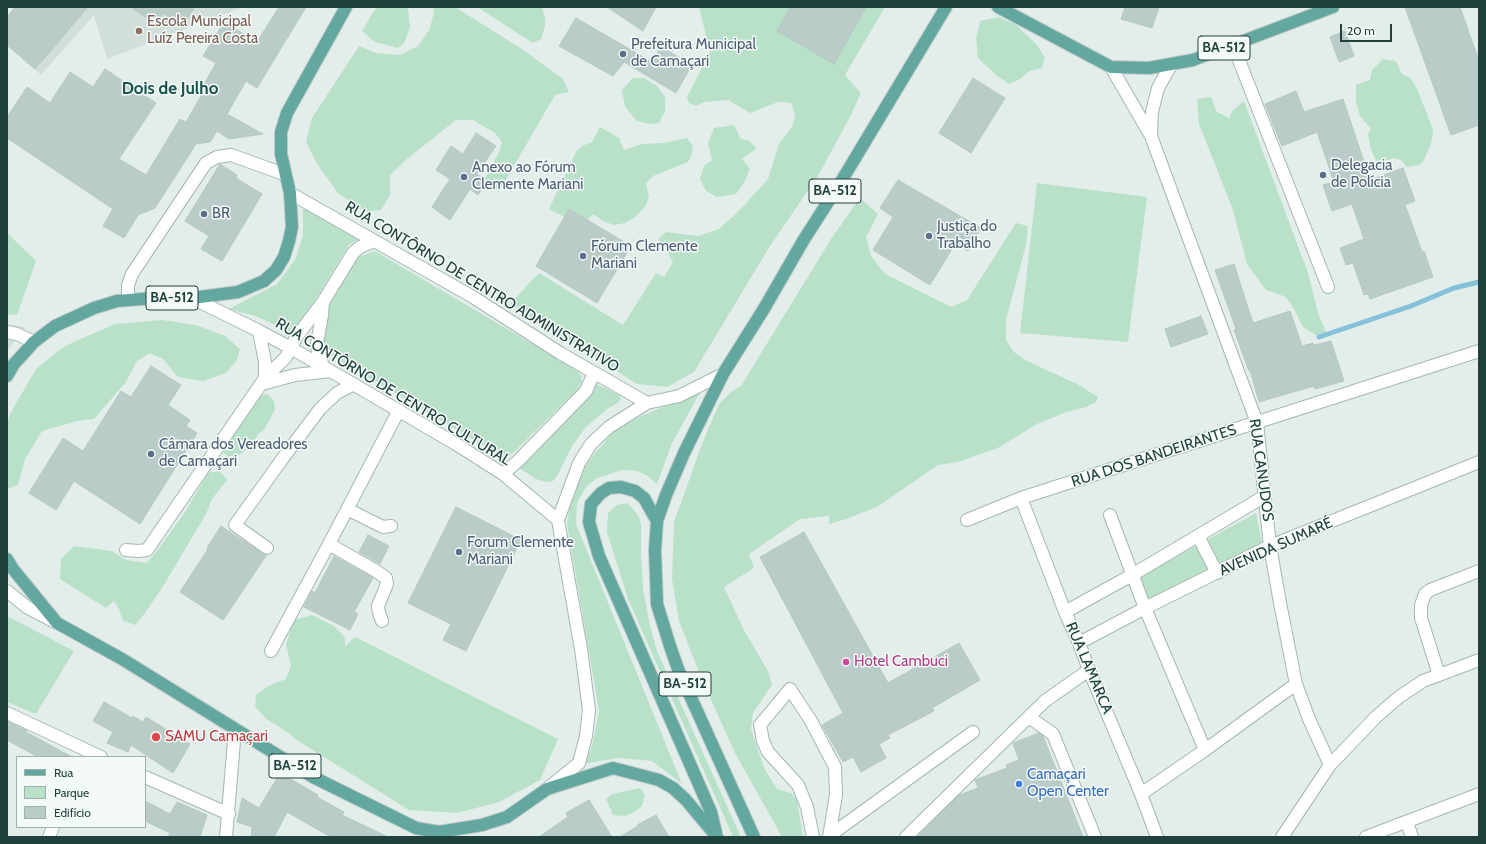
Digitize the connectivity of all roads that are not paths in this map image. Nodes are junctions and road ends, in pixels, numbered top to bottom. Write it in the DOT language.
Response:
graph roads {
  1 [pos="346,7"];
  2 [pos="946,7"];
  3 [pos="998,7"];
  4 [pos="1333,7"];
  5 [pos="1316,10"];
  6 [pos="1233,45"];
  7 [pos="1171,65"];
  8 [pos="1111,67"];
  9 [pos="1151,136"];
  10 [pos="284,174"];
  11 [pos="290,193"];
  12 [pos="375,241"];
  13 [pos="1328,287"];
  14 [pos="192,298"];
  15 [pos="128,300"];
  16 [pos="323,302"];
  17 [pos="259,331"];
  18 [pos="7,332"];
  19 [pos="34,342"];
  20 [pos="291,348"];
  21 [pos="1479,351"];
  22 [pos="327,368"];
  23 [pos="594,373"];
  24 [pos="723,374"];
  25 [pos="7,376"];
  26 [pos="263,381"];
  27 [pos="354,384"];
  28 [pos="646,403"];
  29 [pos="399,410"];
  30 [pos="1257,423"];
  31 [pos="1479,462"];
  32 [pos="503,474"];
  33 [pos="1265,496"];
  34 [pos="1021,498"];
  35 [pos="347,509"];
  36 [pos="1110,515"];
  37 [pos="558,520"];
  38 [pos="967,520"];
  39 [pos="657,521"];
  40 [pos="390,526"];
  41 [pos="1198,536"];
  42 [pos="329,544"];
  43 [pos="1270,546"];
  44 [pos="267,548"];
  45 [pos="126,550"];
  46 [pos="7,559"];
  47 [pos="1479,571"];
  48 [pos="1217,573"];
  49 [pos="1132,575"];
  50 [pos="7,591"];
  51 [pos="1145,608"];
  52 [pos="1065,612"];
  53 [pos="382,622"];
  54 [pos="57,623"];
  55 [pos="1079,643"];
  56 [pos="271,651"];
  57 [pos="1479,660"];
  58 [pos="1089,670"];
  59 [pos="1439,675"];
  60 [pos="1296,684"];
  61 [pos="7,713"];
  62 [pos="1029,717"];
  63 [pos="235,729"];
  64 [pos="972,732"];
  65 [pos="1205,750"];
  66 [pos="84,754"];
  67 [pos="95,756"];
  68 [pos="1330,765"];
  69 [pos="146,777"];
  70 [pos="547,789"];
  71 [pos="1141,794"];
  72 [pos="1479,794"];
  73 [pos="229,814"];
  74 [pos="1407,822"];
  75 [pos="716,836"];
  76 [pos="829,836"];
  77 [pos="226,837"];
  78 [pos="754,837"];
  79 [pos="813,837"];
  80 [pos="906,837"];
  81 [pos="1095,837"];
  82 [pos="1157,837"];
  83 [pos="1282,837"];
  84 [pos="1366,837"];
  85 [pos="1412,837"];
  1 -- 10 [label="main road, BA-512"];
  2 -- 24 [label="main road, BA-512"];
  3 -- 8 [label="main road, BA-512"];
  4 -- 5 [label="main road, BA-512"];
  5 -- 6 [label="main road, BA-512"];
  6 -- 7 [label="main road, BA-512"];
  6 -- 13 [label="street"];
  7 -- 8 [label="main road, BA-512"];
  7 -- 9 [label="street, RUA CANUDOS"];
  8 -- 9 [label="street, RUA CANUDOS"];
  9 -- 30 [label="street, RUA CANUDOS"];
  10 -- 11 [label="main road, BA-512"];
  10 -- 15 [label="street"];
  11 -- 12 [label="street, RUA CONTÔRNO DE CENTRO ADMINISTRATIVO"];
  11 -- 14 [label="main road, RUA CONTÔRNO DE CENTRO CULTURAL / BA-512"];
  12 -- 16 [label="street"];
  12 -- 23 [label="street, RUA CONTÔRNO DE CENTRO ADMINISTRATIVO"];
  14 -- 15 [label="main road, RUA CONTÔRNO DE CENTRO CULTURAL / BA-512"];
  14 -- 17 [label="street, RUA CONTÔRNO DE CENTRO CULTURAL"];
  15 -- 19 [label="main road, RUA CONTÔRNO DE CENTRO CULTURAL / BA-512"];
  16 -- 20 [label="street"];
  16 -- 22 [label="street"];
  17 -- 20 [label="street, RUA CONTÔRNO DE CENTRO CULTURAL"];
  17 -- 26 [label="street"];
  18 -- 19 [label="street"];
  19 -- 25 [label="main road, RUA CONTÔRNO DE CENTRO CULTURAL / BA-512"];
  20 -- 22 [label="street, RUA CONTÔRNO DE CENTRO CULTURAL"];
  20 -- 26 [label="street"];
  21 -- 30 [label="street, RUA DOS BANDEIRANTES"];
  22 -- 26 [label="street"];
  22 -- 27 [label="street, RUA CONTÔRNO DE CENTRO CULTURAL"];
  23 -- 28 [label="street, RUA CONTÔRNO DE CENTRO ADMINISTRATIVO"];
  23 -- 32 [label="street"];
  24 -- 28 [label="street"];
  24 -- 39 [label="main road, BA-512"];
  26 -- 45 [label="street"];
  27 -- 29 [label="street, RUA CONTÔRNO DE CENTRO CULTURAL"];
  27 -- 44 [label="street"];
  28 -- 37 [label="street"];
  29 -- 32 [label="street, RUA CONTÔRNO DE CENTRO CULTURAL"];
  29 -- 35 [label="street"];
  30 -- 33 [label="street, RUA CANUDOS"];
  30 -- 34 [label="street, RUA DOS BANDEIRANTES"];
  31 -- 43 [label="street, AVENIDA SUMARÉ"];
  32 -- 37 [label="street, RUA CONTÔRNO DE CENTRO CULTURAL"];
  33 -- 41 [label="street"];
  33 -- 43 [label="street, RUA CANUDOS"];
  34 -- 38 [label="street, RUA DOS BANDEIRANTES"];
  34 -- 52 [label="street, RUA LAMARCA"];
  35 -- 40 [label="street"];
  35 -- 42 [label="street"];
  36 -- 49 [label="street"];
  37 -- 70 [label="street"];
  39 -- 75 [label="main road"];
  39 -- 78 [label="main road, BA-512"];
  41 -- 48 [label="street"];
  41 -- 49 [label="street"];
  42 -- 53 [label="street"];
  42 -- 56 [label="street"];
  43 -- 48 [label="street, AVENIDA SUMARÉ"];
  43 -- 60 [label="street, RUA CANUDOS"];
  46 -- 54 [label="main road, BA-512"];
  47 -- 59 [label="street"];
  48 -- 51 [label="street, AVENIDA SUMARÉ"];
  49 -- 51 [label="street"];
  49 -- 52 [label="street"];
  50 -- 54 [label="street"];
  51 -- 55 [label="street, AVENIDA SUMARÉ"];
  51 -- 65 [label="street"];
  52 -- 55 [label="street, RUA LAMARCA"];
  54 -- 63 [label="main road, BA-512"];
  55 -- 58 [label="street, RUA LAMARCA"];
  57 -- 59 [label="street"];
  58 -- 62 [label="street"];
  58 -- 71 [label="street, RUA LAMARCA"];
  59 -- 68 [label="street"];
  60 -- 65 [label="street"];
  60 -- 68 [label="street, RUA CANUDOS"];
  61 -- 66 [label="street"];
  62 -- 80 [label="street"];
  62 -- 81 [label="street"];
  63 -- 70 [label="main road, BA-512"];
  63 -- 73 [label="street"];
  64 -- 76 [label="street"];
  65 -- 71 [label="street"];
  66 -- 67 [label="street"];
  68 -- 83 [label="street"];
  69 -- 73 [label="street"];
  70 -- 75 [label="main road, BA-512"];
  71 -- 82 [label="street, RUA LAMARCA"];
  72 -- 74 [label="street"];
  73 -- 77 [label="street"];
  74 -- 84 [label="street"];
  74 -- 85 [label="street"];
  76 -- 79 [label="street"];
}
